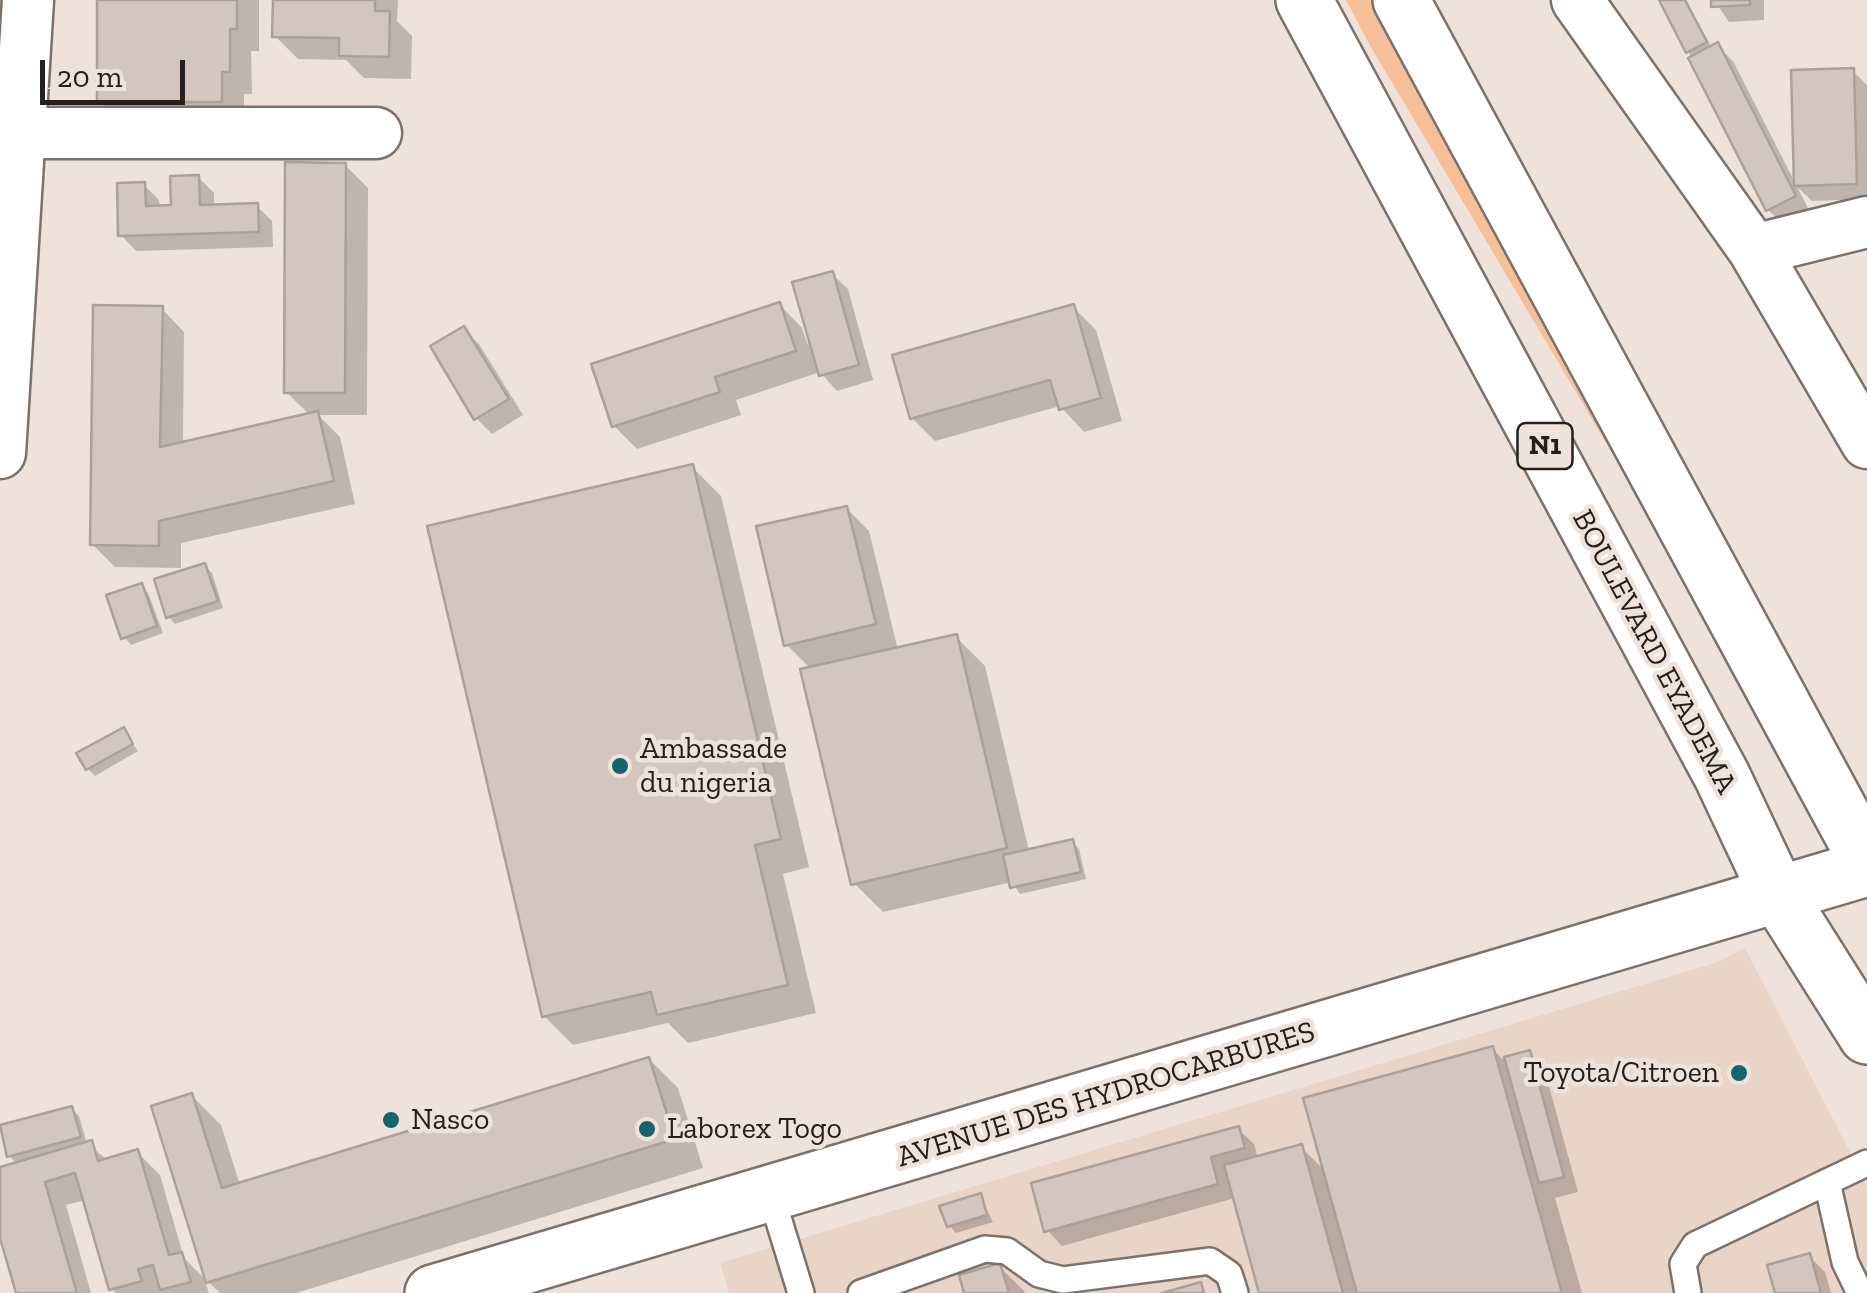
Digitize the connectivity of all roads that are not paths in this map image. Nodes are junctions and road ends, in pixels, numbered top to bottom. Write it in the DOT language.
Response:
graph roads {
  1 [pos="28,0"];
  2 [pos="1304,0"];
  3 [pos="1401,0"];
  4 [pos="1576,0"];
  5 [pos="19,133"];
  6 [pos="376,133"];
  7 [pos="1867,222"];
  8 [pos="1754,250"];
  9 [pos="1867,443"];
  10 [pos="0,453"];
  11 [pos="1867,864"];
  12 [pos="1778,895"];
  13 [pos="1867,1036"];
  14 [pos="1867,1162"];
  15 [pos="1827,1182"];
  16 [pos="772,1195"];
  17 [pos="433,1293"];
  18 [pos="801,1293"];
  19 [pos="861,1293"];
  20 [pos="1234,1293"];
  21 [pos="1688,1293"];
  22 [pos="1860,1293"];
  1 -- 5 [label="street"];
  2 -- 12 [label="main road, BOULEVARD EYADEMA / N1"];
  3 -- 11 [label="main road"];
  4 -- 8 [label="street"];
  5 -- 6 [label="street"];
  5 -- 10 [label="street"];
  7 -- 8 [label="street"];
  8 -- 9 [label="street"];
  11 -- 12 [label="main road, AVENUE DES HYDROCARBURES"];
  12 -- 13 [label="main road, BOULEVARD EYADEMA / N1"];
  12 -- 16 [label="main road, AVENUE DES HYDROCARBURES"];
  14 -- 15 [label="lane"];
  15 -- 21 [label="lane"];
  15 -- 22 [label="lane"];
  16 -- 17 [label="main road, AVENUE DES HYDROCARBURES"];
  16 -- 18 [label="lane"];
  19 -- 20 [label="lane"];
}
